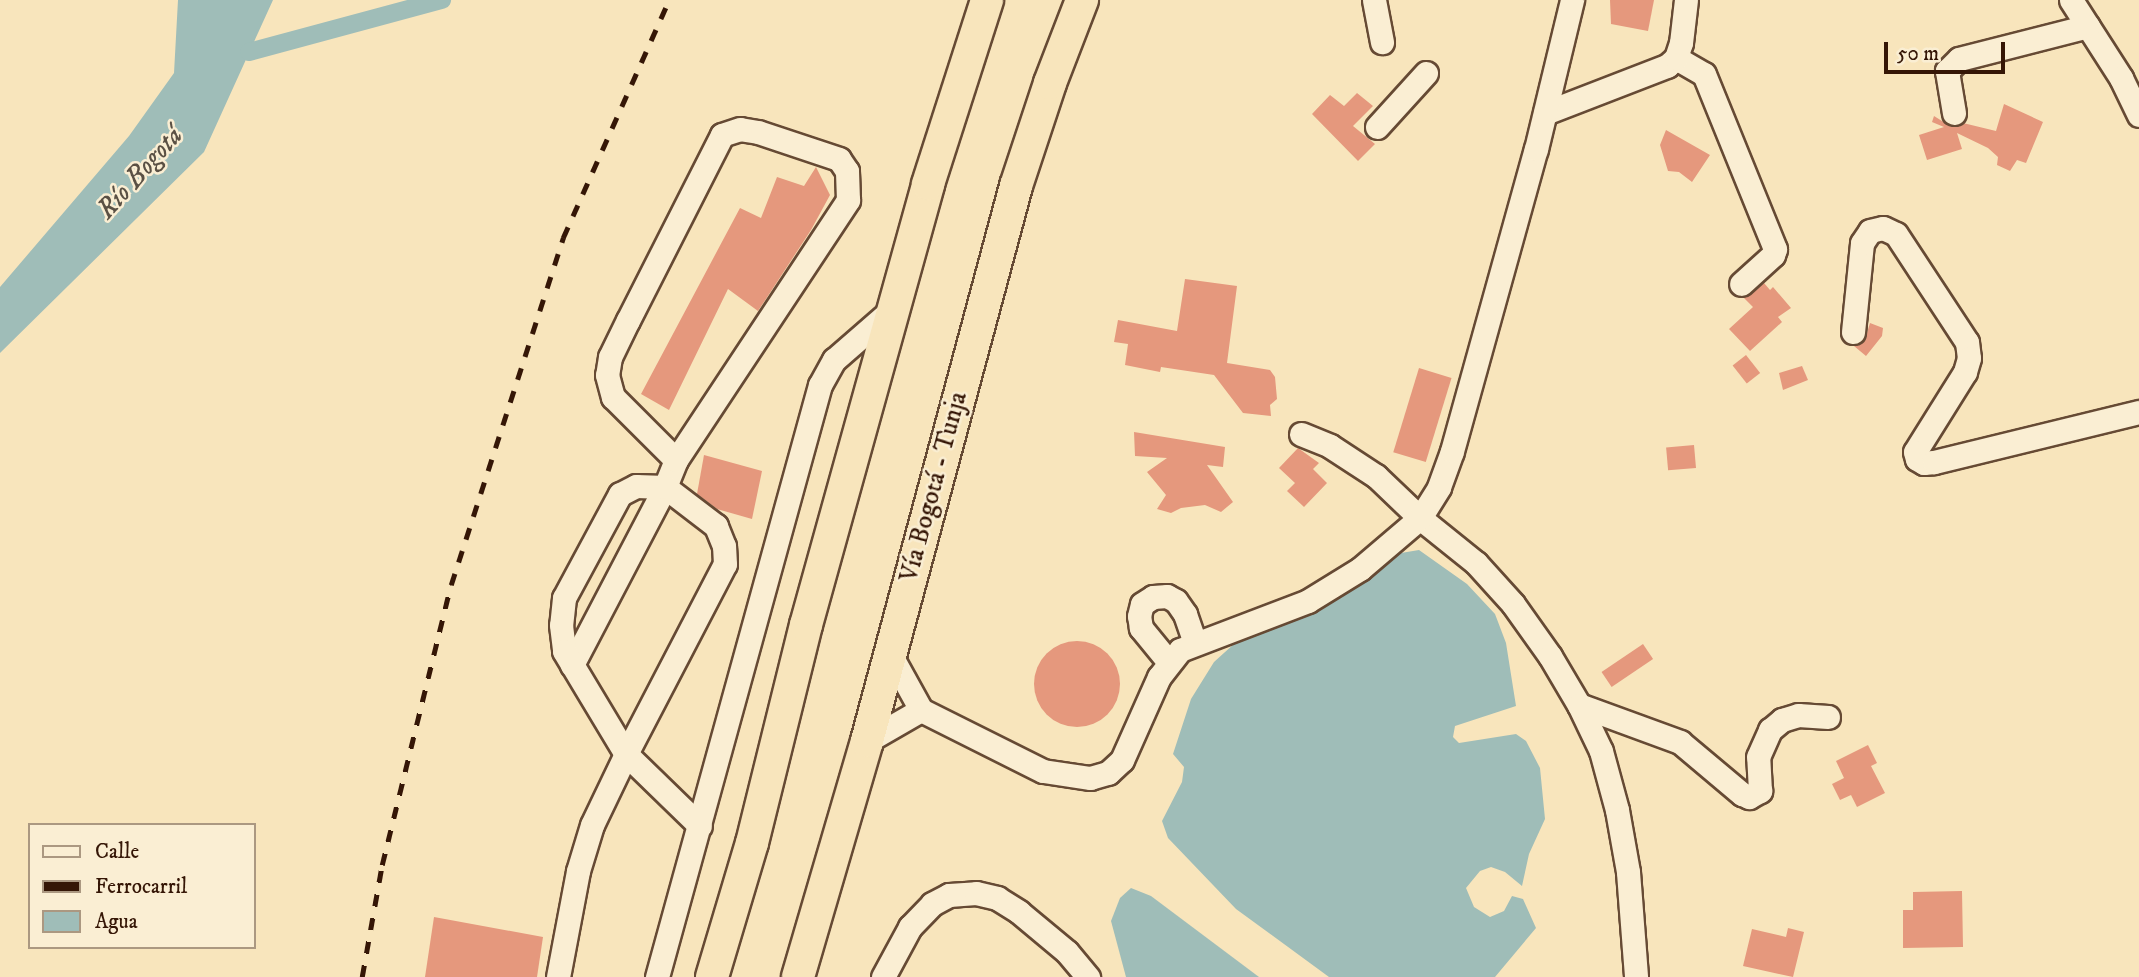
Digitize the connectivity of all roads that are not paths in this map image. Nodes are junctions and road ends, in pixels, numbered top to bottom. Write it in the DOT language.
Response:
graph roads {
  1 [pos="987,0"];
  2 [pos="1083,0"];
  3 [pos="1374,0"];
  4 [pos="1572,0"];
  5 [pos="1686,0"];
  6 [pos="2071,0"];
  7 [pos="2088,26"];
  8 [pos="1382,42"];
  9 [pos="1676,58"];
  10 [pos="1426,73"];
  11 [pos="1545,113"];
  12 [pos="1954,113"];
  13 [pos="2139,115"];
  14 [pos="1377,127"];
  15 [pos="1741,284"];
  16 [pos="895,306"];
  17 [pos="1853,332"];
  18 [pos="2139,412"];
  19 [pos="1301,434"];
  20 [pos="676,460"];
  21 [pos="665,487"];
  22 [pos="1420,518"];
  23 [pos="1195,643"];
  24 [pos="889,652"];
  25 [pos="1168,661"];
  26 [pos="572,665"];
  27 [pos="1579,705"];
  28 [pos="921,710"];
  29 [pos="1828,717"];
  30 [pos="867,741"];
  31 [pos="626,754"];
  32 [pos="700,825"];
  33 [pos="558,977"];
  34 [pos="657,977"];
  35 [pos="712,977"];
  36 [pos="798,977"];
  37 [pos="883,977"];
  38 [pos="1088,977"];
  39 [pos="1636,977"];
  1 -- 16 [label="highway"];
  2 -- 24 [label="highway, Vía Bogotá - Tunja"];
  3 -- 8 [label="street"];
  4 -- 11 [label="street"];
  5 -- 9 [label="street"];
  6 -- 7 [label="street"];
  7 -- 12 [label="street"];
  7 -- 13 [label="street"];
  9 -- 11 [label="street"];
  9 -- 15 [label="street"];
  10 -- 14 [label="street"];
  11 -- 22 [label="street"];
  16 -- 32 [label="street"];
  16 -- 35 [label="highway"];
  17 -- 18 [label="street"];
  19 -- 22 [label="street"];
  20 -- 20 [label="street"];
  20 -- 21 [label="street"];
  21 -- 26 [label="street"];
  21 -- 26 [label="street"];
  21 -- 31 [label="street"];
  22 -- 23 [label="street"];
  22 -- 27 [label="street"];
  23 -- 25 [label="street"];
  23 -- 25 [label="street"];
  24 -- 28 [label="street"];
  24 -- 30 [label="highway, Vía Bogotá - Tunja"];
  25 -- 28 [label="street"];
  26 -- 31 [label="street"];
  27 -- 29 [label="street"];
  27 -- 39 [label="street"];
  28 -- 30 [label="street"];
  30 -- 36 [label="highway, Vía Bogotá - Tunja"];
  31 -- 32 [label="street"];
  31 -- 33 [label="street"];
  32 -- 34 [label="street"];
  37 -- 38 [label="street"];
}
